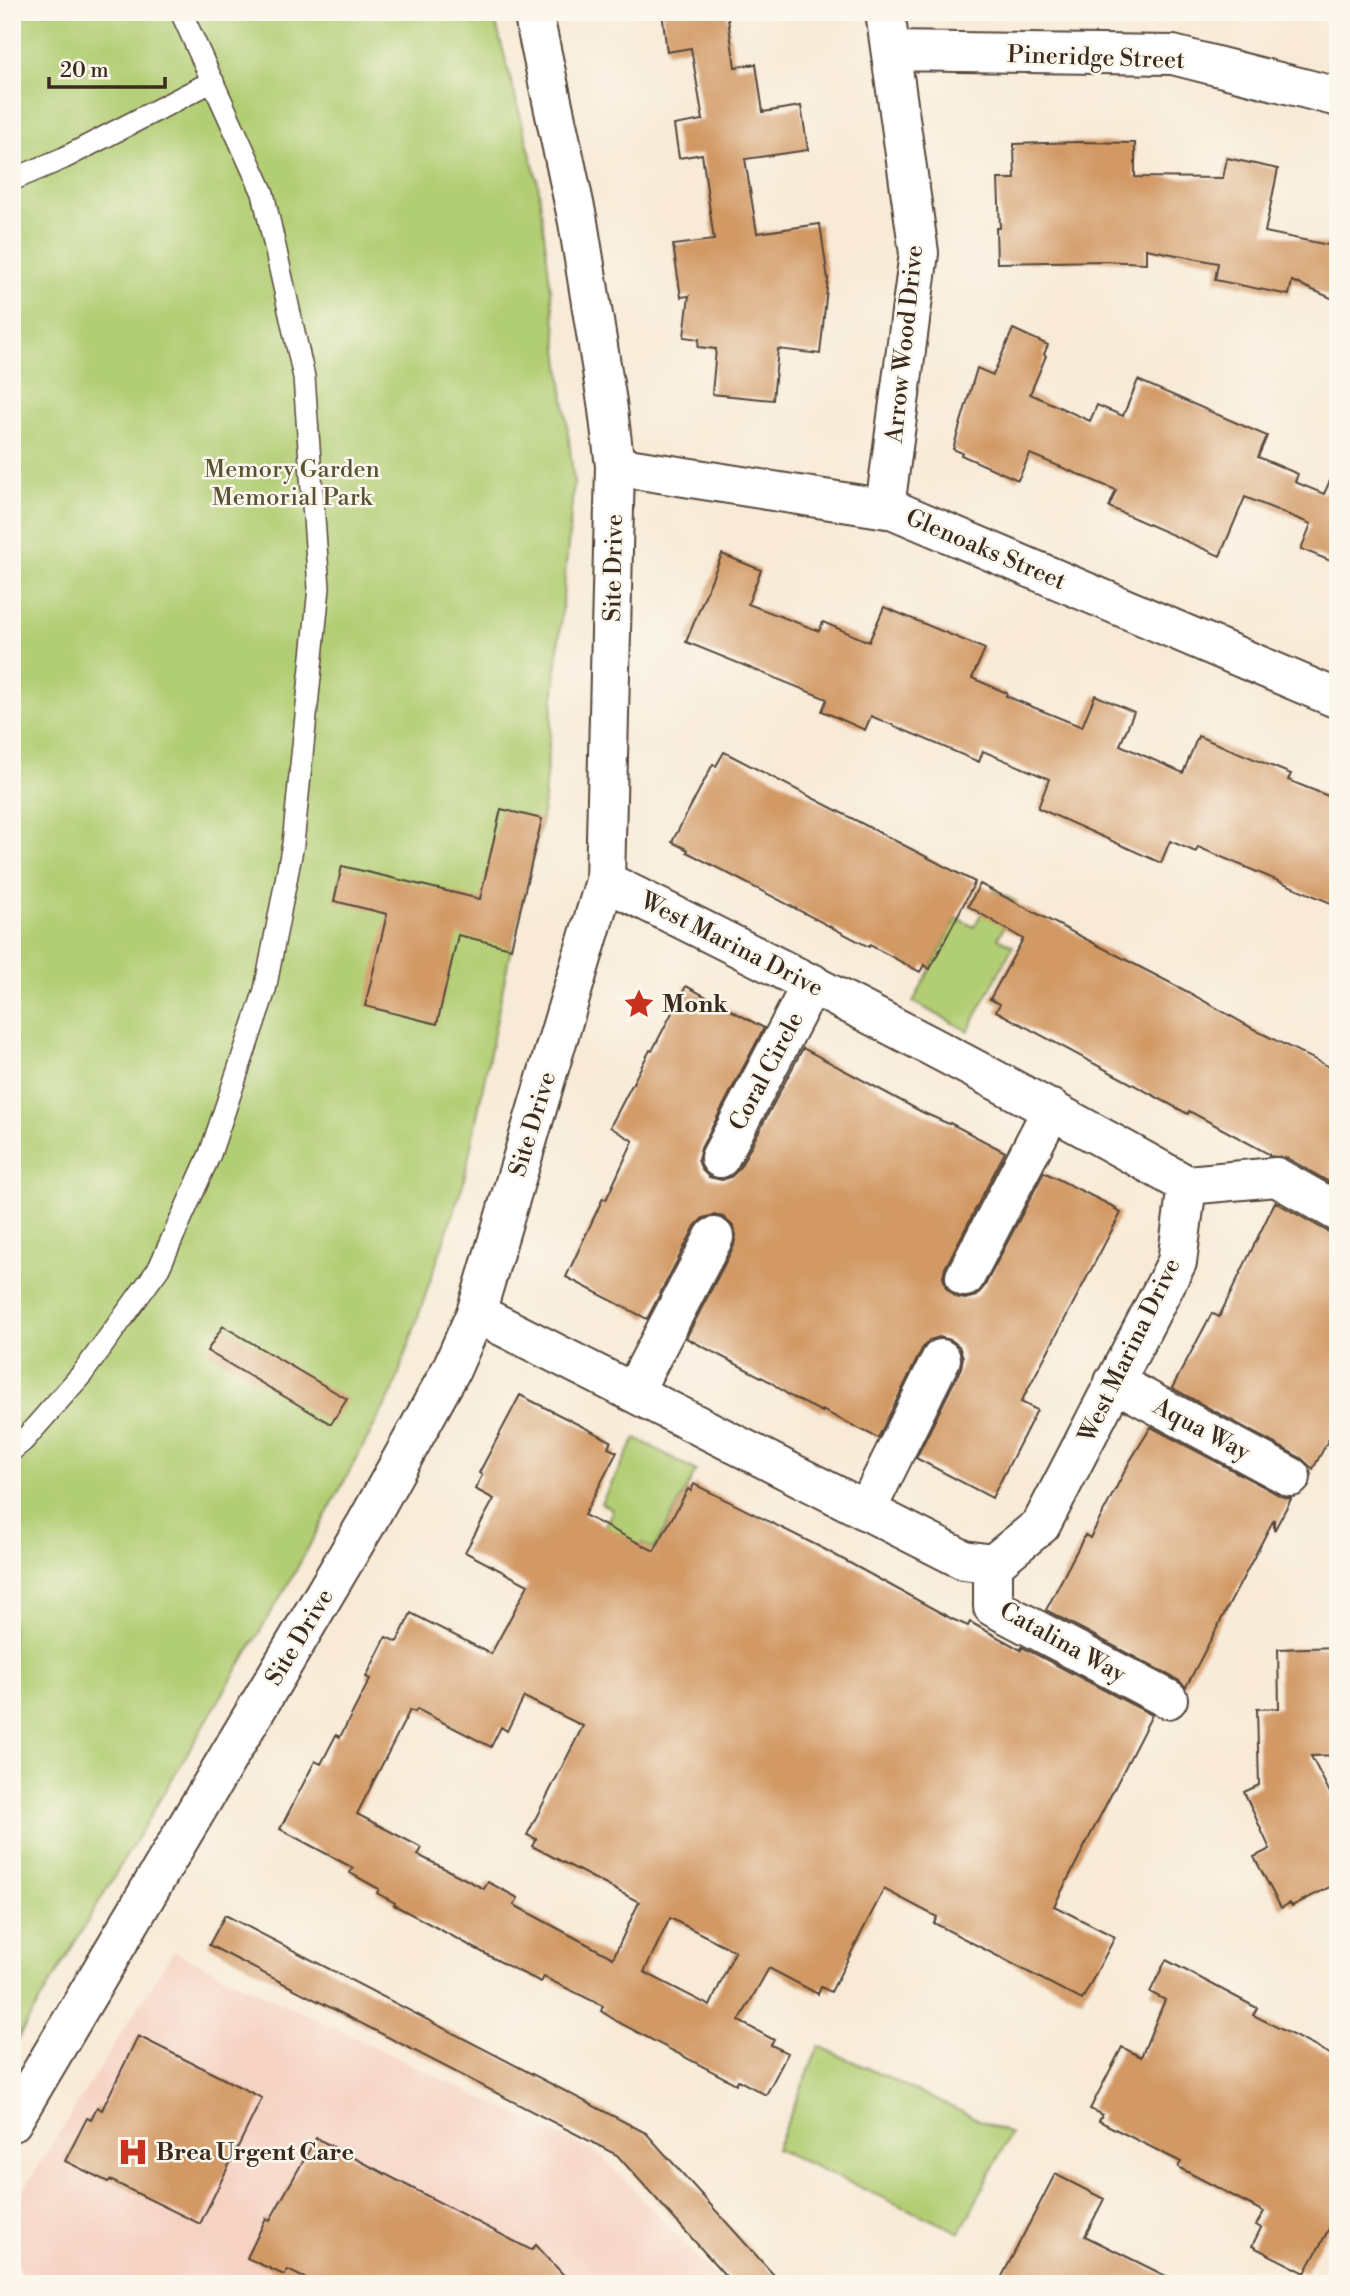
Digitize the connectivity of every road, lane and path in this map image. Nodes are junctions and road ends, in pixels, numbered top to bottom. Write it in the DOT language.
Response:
graph roads {
  1 [pos="181,12"];
  2 [pos="533,12"];
  3 [pos="885,12"];
  4 [pos="892,51"];
  5 [pos="213,81"];
  6 [pos="1337,94"];
  7 [pos="12,180"];
  8 [pos="615,466"];
  9 [pos="887,509"];
  10 [pos="1338,699"];
  11 [pos="605,881"];
  12 [pos="812,984"];
  13 [pos="1052,1109"];
  14 [pos="720,1158"];
  15 [pos="1187,1185"];
  16 [pos="1338,1212"];
  17 [pos="714,1237"];
  18 [pos="965,1277"];
  19 [pos="476,1313"];
  20 [pos="941,1359"];
  21 [pos="1114,1382"];
  22 [pos="634,1391"];
  23 [pos="12,1450"];
  24 [pos="1291,1477"];
  25 [pos="866,1511"];
  26 [pos="993,1564"];
  27 [pos="1168,1699"];
  28 [pos="16,2106"];
  1 -- 5 [label="lane"];
  2 -- 8 [label="street, Site Drive"];
  3 -- 4 [label="street, Arrow Wood Drive"];
  4 -- 6 [label="street, Pineridge Street"];
  4 -- 9 [label="street, Arrow Wood Drive"];
  5 -- 7 [label="lane"];
  5 -- 23 [label="lane"];
  8 -- 9 [label="street, Glenoaks Street"];
  8 -- 11 [label="street, Site Drive"];
  9 -- 10 [label="street, Glenoaks Street"];
  11 -- 12 [label="street, West Marina Drive"];
  11 -- 19 [label="street, Site Drive"];
  12 -- 13 [label="street, West Marina Drive"];
  12 -- 14 [label="street, Coral Circle"];
  13 -- 15 [label="street, West Marina Drive"];
  13 -- 18 [label="street"];
  15 -- 16 [label="street"];
  15 -- 21 [label="street, West Marina Drive"];
  17 -- 22 [label="street"];
  19 -- 22 [label="street"];
  19 -- 28 [label="street, Site Drive"];
  20 -- 25 [label="street"];
  21 -- 24 [label="street, Aqua Way"];
  21 -- 26 [label="street, West Marina Drive"];
  22 -- 25 [label="street"];
  25 -- 26 [label="street"];
  26 -- 27 [label="street, Catalina Way"];
}
